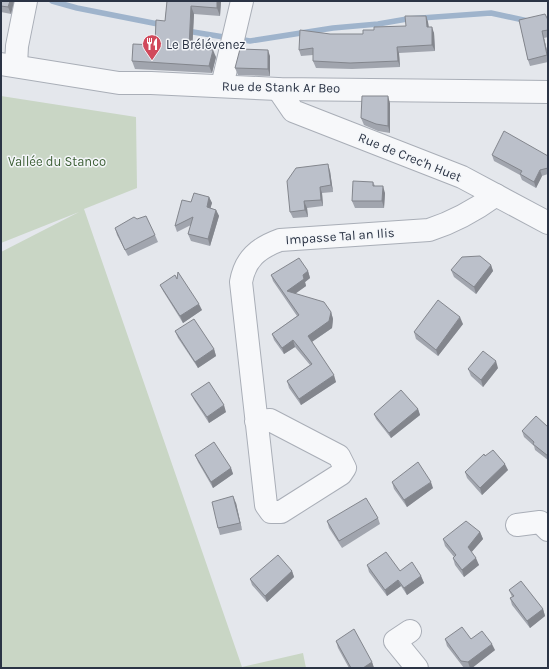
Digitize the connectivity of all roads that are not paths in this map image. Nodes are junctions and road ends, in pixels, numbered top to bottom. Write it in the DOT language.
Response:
graph roads {
  1 [pos="26,1"];
  2 [pos="242,1"];
  3 [pos="8,64"];
  4 [pos="222,86"];
  5 [pos="278,89"];
  6 [pos="548,92"];
  7 [pos="496,195"];
  8 [pos="548,223"];
  9 [pos="256,421"];
  10 [pos="517,525"];
  11 [pos="548,530"];
  12 [pos="410,631"];
  13 [pos="417,668"];
  1 -- 3 [label="street"];
  2 -- 4 [label="street"];
  3 -- 4 [label="street, Rue de Stank Ar Beo"];
  4 -- 5 [label="street, Rue de Stank Ar Beo"];
  5 -- 6 [label="street, Rue de Stank Ar Beo"];
  5 -- 7 [label="street, Rue de Crec'h Huet"];
  7 -- 8 [label="street, Rue de Crec'h Huet"];
  7 -- 9 [label="street, Impasse Tal an Ilis"];
  9 -- 9 [label="street, Impasse Tal an Ilis"];
  10 -- 11 [label="street"];
  12 -- 13 [label="street"];
}
